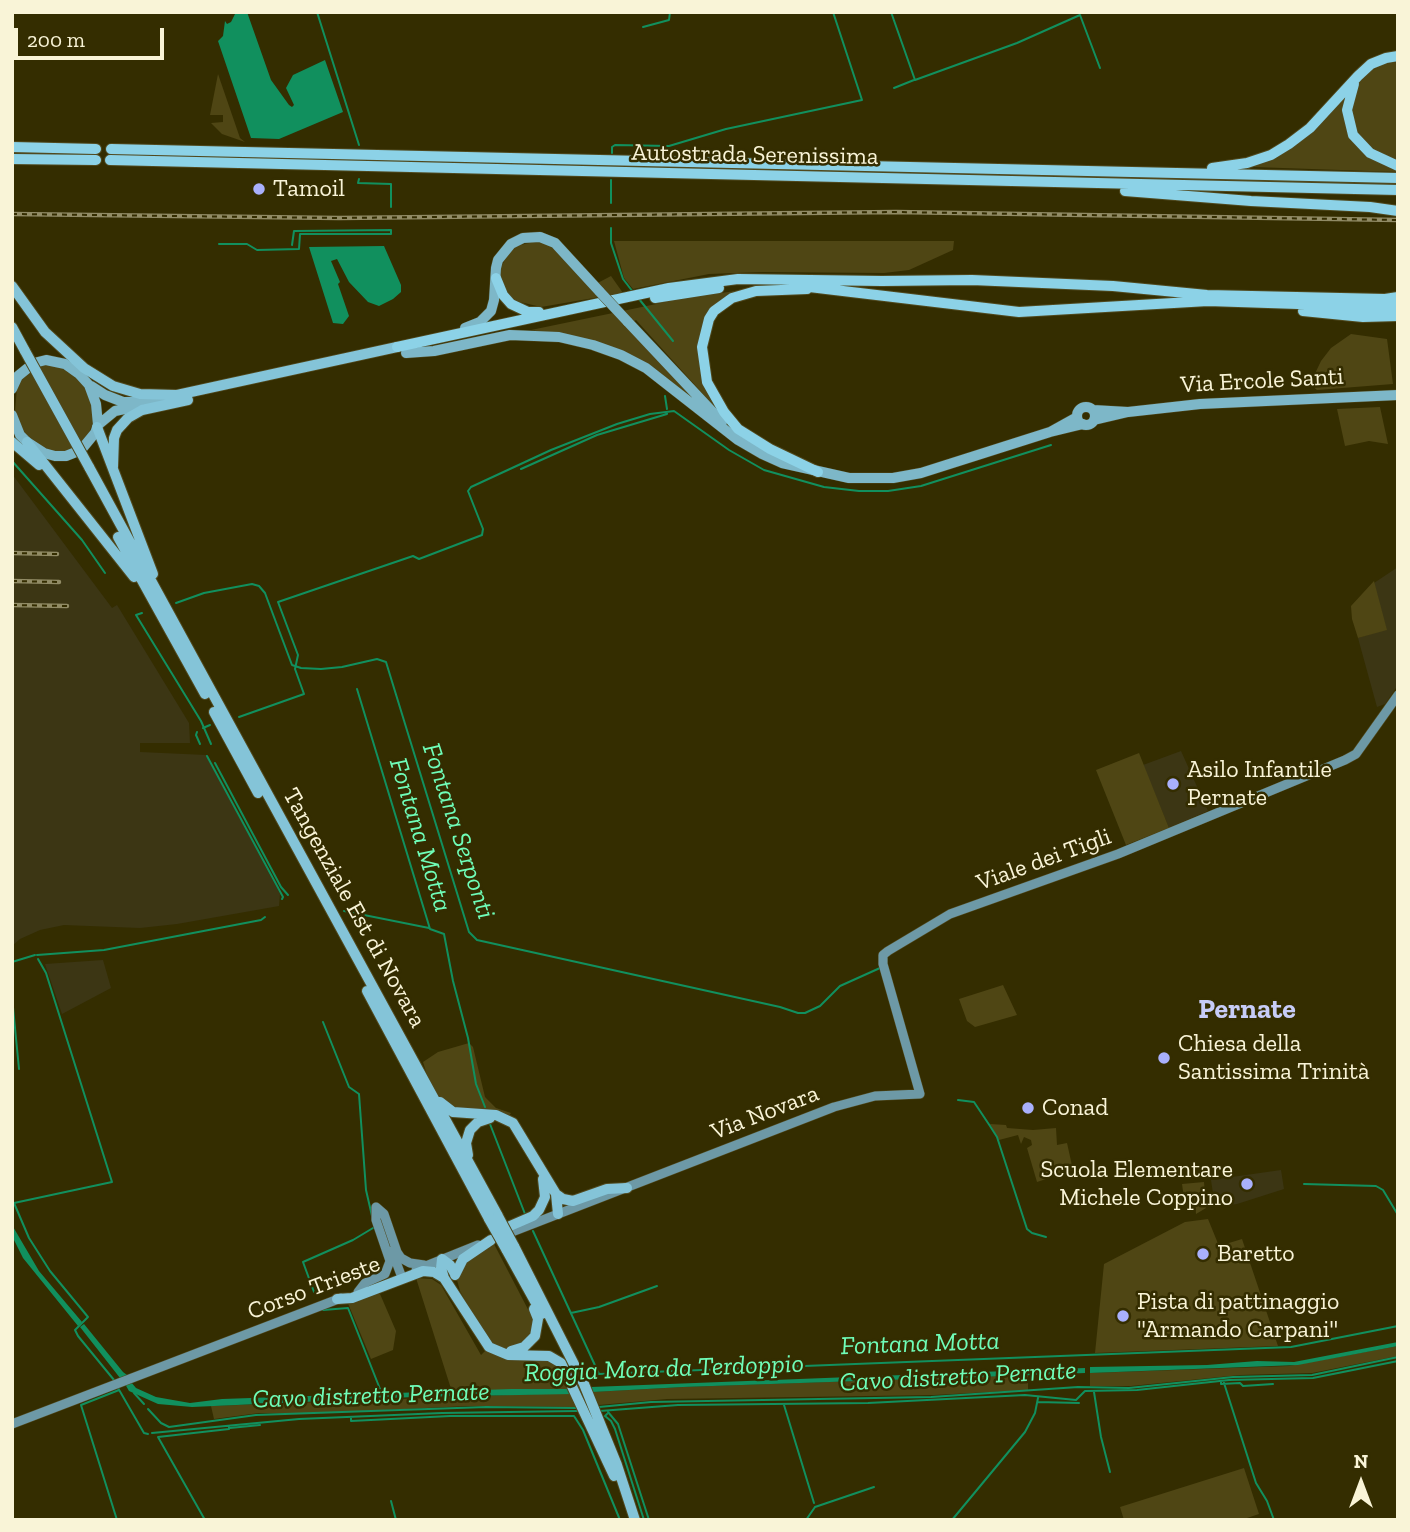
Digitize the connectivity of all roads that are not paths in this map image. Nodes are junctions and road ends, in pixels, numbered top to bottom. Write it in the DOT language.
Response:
graph roads {
  1 [pos="1398,57"];
  2 [pos="1357,76"];
  3 [pos="12,147"];
  4 [pos="12,159"];
  5 [pos="1398,166"];
  6 [pos="1104,172"];
  7 [pos="1398,178"];
  8 [pos="1078,183"];
  9 [pos="1398,190"];
  10 [pos="1398,211"];
  11 [pos="496,278"];
  12 [pos="12,286"];
  13 [pos="830,288"];
  14 [pos="600,297"];
  15 [pos="1398,297"];
  16 [pos="638,298"];
  17 [pos="1231,299"];
  18 [pos="1398,306"];
  19 [pos="1398,316"];
  20 [pos="12,327"];
  21 [pos="45,332"];
  22 [pos="12,342"];
  23 [pos="402,350"];
  24 [pos="22,352"];
  25 [pos="73,369"];
  26 [pos="89,385"];
  27 [pos="12,388"];
  28 [pos="1398,395"];
  29 [pos="176,399"];
  30 [pos="12,415"];
  31 [pos="1094,415"];
  32 [pos="1080,421"];
  33 [pos="15,426"];
  34 [pos="97,426"];
  35 [pos="12,442"];
  36 [pos="27,442"];
  37 [pos="113,467"];
  38 [pos="818,472"];
  39 [pos="61,485"];
  40 [pos="198,674"];
  41 [pos="1398,695"];
  42 [pos="420,1071"];
  43 [pos="917,1092"];
  44 [pos="503,1117"];
  45 [pos="542,1173"];
  46 [pos="627,1187"];
  47 [pos="556,1194"];
  48 [pos="488,1197"];
  49 [pos="544,1201"];
  50 [pos="376,1207"];
  51 [pos="558,1214"];
  52 [pos="494,1217"];
  53 [pos="510,1226"];
  54 [pos="491,1237"];
  55 [pos="510,1248"];
  56 [pos="468,1249"];
  57 [pos="442,1259"];
  58 [pos="428,1265"];
  59 [pos="401,1275"];
  60 [pos="450,1276"];
  61 [pos="525,1287"];
  62 [pos="358,1292"];
  63 [pos="337,1299"];
  64 [pos="500,1352"];
  65 [pos="578,1385"];
  66 [pos="592,1417"];
  67 [pos="12,1424"];
  68 [pos="628,1520"];
  69 [pos="635,1520"];
  1 -- 2 [label="highway"];
  2 -- 5 [label="highway"];
  2 -- 6 [label="highway"];
  3 -- 4 [label="highway"];
  6 -- 7 [label="highway, Autostrada Serenissima"];
  6 -- 8 [label="highway, Autostrada Serenissima"];
  8 -- 9 [label="highway, Autostrada Serenissima"];
  8 -- 10 [label="highway"];
  11 -- 14 [label="highway"];
  11 -- 14 [label="main road"];
  11 -- 23 [label="main road"];
  12 -- 21 [label="highway"];
  13 -- 16 [label="highway"];
  13 -- 17 [label="highway"];
  13 -- 38 [label="highway"];
  14 -- 16 [label="highway"];
  14 -- 23 [label="highway"];
  14 -- 38 [label="main road, bridge"];
  15 -- 17 [label="highway"];
  16 -- 17 [label="highway"];
  16 -- 23 [label="highway"];
  17 -- 18 [label="highway"];
  17 -- 19 [label="highway"];
  20 -- 24 [label="highway, Tangenziale Est di Novara"];
  21 -- 25 [label="highway"];
  21 -- 29 [label="highway"];
  22 -- 24 [label="highway, Tangenziale Est di Novara"];
  23 -- 29 [label="highway"];
  23 -- 38 [label="main road"];
  24 -- 40 [label="highway, Tangenziale Est di Novara, bridge"];
  25 -- 26 [label="main road"];
  25 -- 27 [label="main road"];
  26 -- 29 [label="main road"];
  26 -- 34 [label="main road"];
  28 -- 31 [label="main road, Via Ercole Santi"];
  29 -- 34 [label="main road"];
  29 -- 37 [label="highway"];
  30 -- 33 [label="main road"];
  31 -- 32 [label="main road"];
  31 -- 32 [label="main road"];
  32 -- 38 [label="main road"];
  33 -- 36 [label="main road"];
  34 -- 36 [label="main road"];
  34 -- 37 [label="highway"];
  35 -- 39 [label="highway"];
  36 -- 39 [label="highway"];
  37 -- 40 [label="highway"];
  39 -- 40 [label="highway"];
  40 -- 42 [label="highway, Tangenziale Est di Novara"];
  40 -- 52 [label="highway, Tangenziale Est di Novara"];
  41 -- 43 [label="main road, Viale dei Tigli"];
  42 -- 44 [label="highway"];
  42 -- 48 [label="highway, Tangenziale Est di Novara"];
  43 -- 46 [label="main road, Via Novara"];
  44 -- 45 [label="highway"];
  44 -- 48 [label="highway"];
  45 -- 47 [label="highway"];
  45 -- 49 [label="highway"];
  46 -- 47 [label="highway"];
  46 -- 51 [label="main road"];
  47 -- 51 [label="highway"];
  48 -- 52 [label="highway, Tangenziale Est di Novara"];
  49 -- 51 [label="highway"];
  49 -- 53 [label="highway"];
  50 -- 58 [label="main road"];
  50 -- 59 [label="main road"];
  50 -- 62 [label="main road"];
  51 -- 54 [label="main road"];
  52 -- 55 [label="highway, Tangenziale Est di Novara, bridge"];
  54 -- 56 [label="highway"];
  54 -- 60 [label="highway"];
  55 -- 61 [label="highway, Tangenziale Est di Novara"];
  55 -- 65 [label="highway, Tangenziale Est di Novara"];
  56 -- 57 [label="main road, Corso Trieste"];
  57 -- 58 [label="main road, Corso Trieste"];
  57 -- 60 [label="highway"];
  58 -- 59 [label="main road, Corso Trieste"];
  59 -- 62 [label="main road, Corso Trieste"];
  60 -- 63 [label="highway"];
  60 -- 64 [label="highway"];
  61 -- 64 [label="highway"];
  61 -- 65 [label="highway, Tangenziale Est di Novara"];
  62 -- 63 [label="main road, Corso Trieste"];
  63 -- 67 [label="main road, Corso Trieste"];
  64 -- 65 [label="highway"];
  65 -- 66 [label="highway, Tangenziale Est di Novara"];
  66 -- 68 [label="highway, Tangenziale Est di Novara"];
  66 -- 69 [label="highway, Tangenziale Est di Novara"];
}
